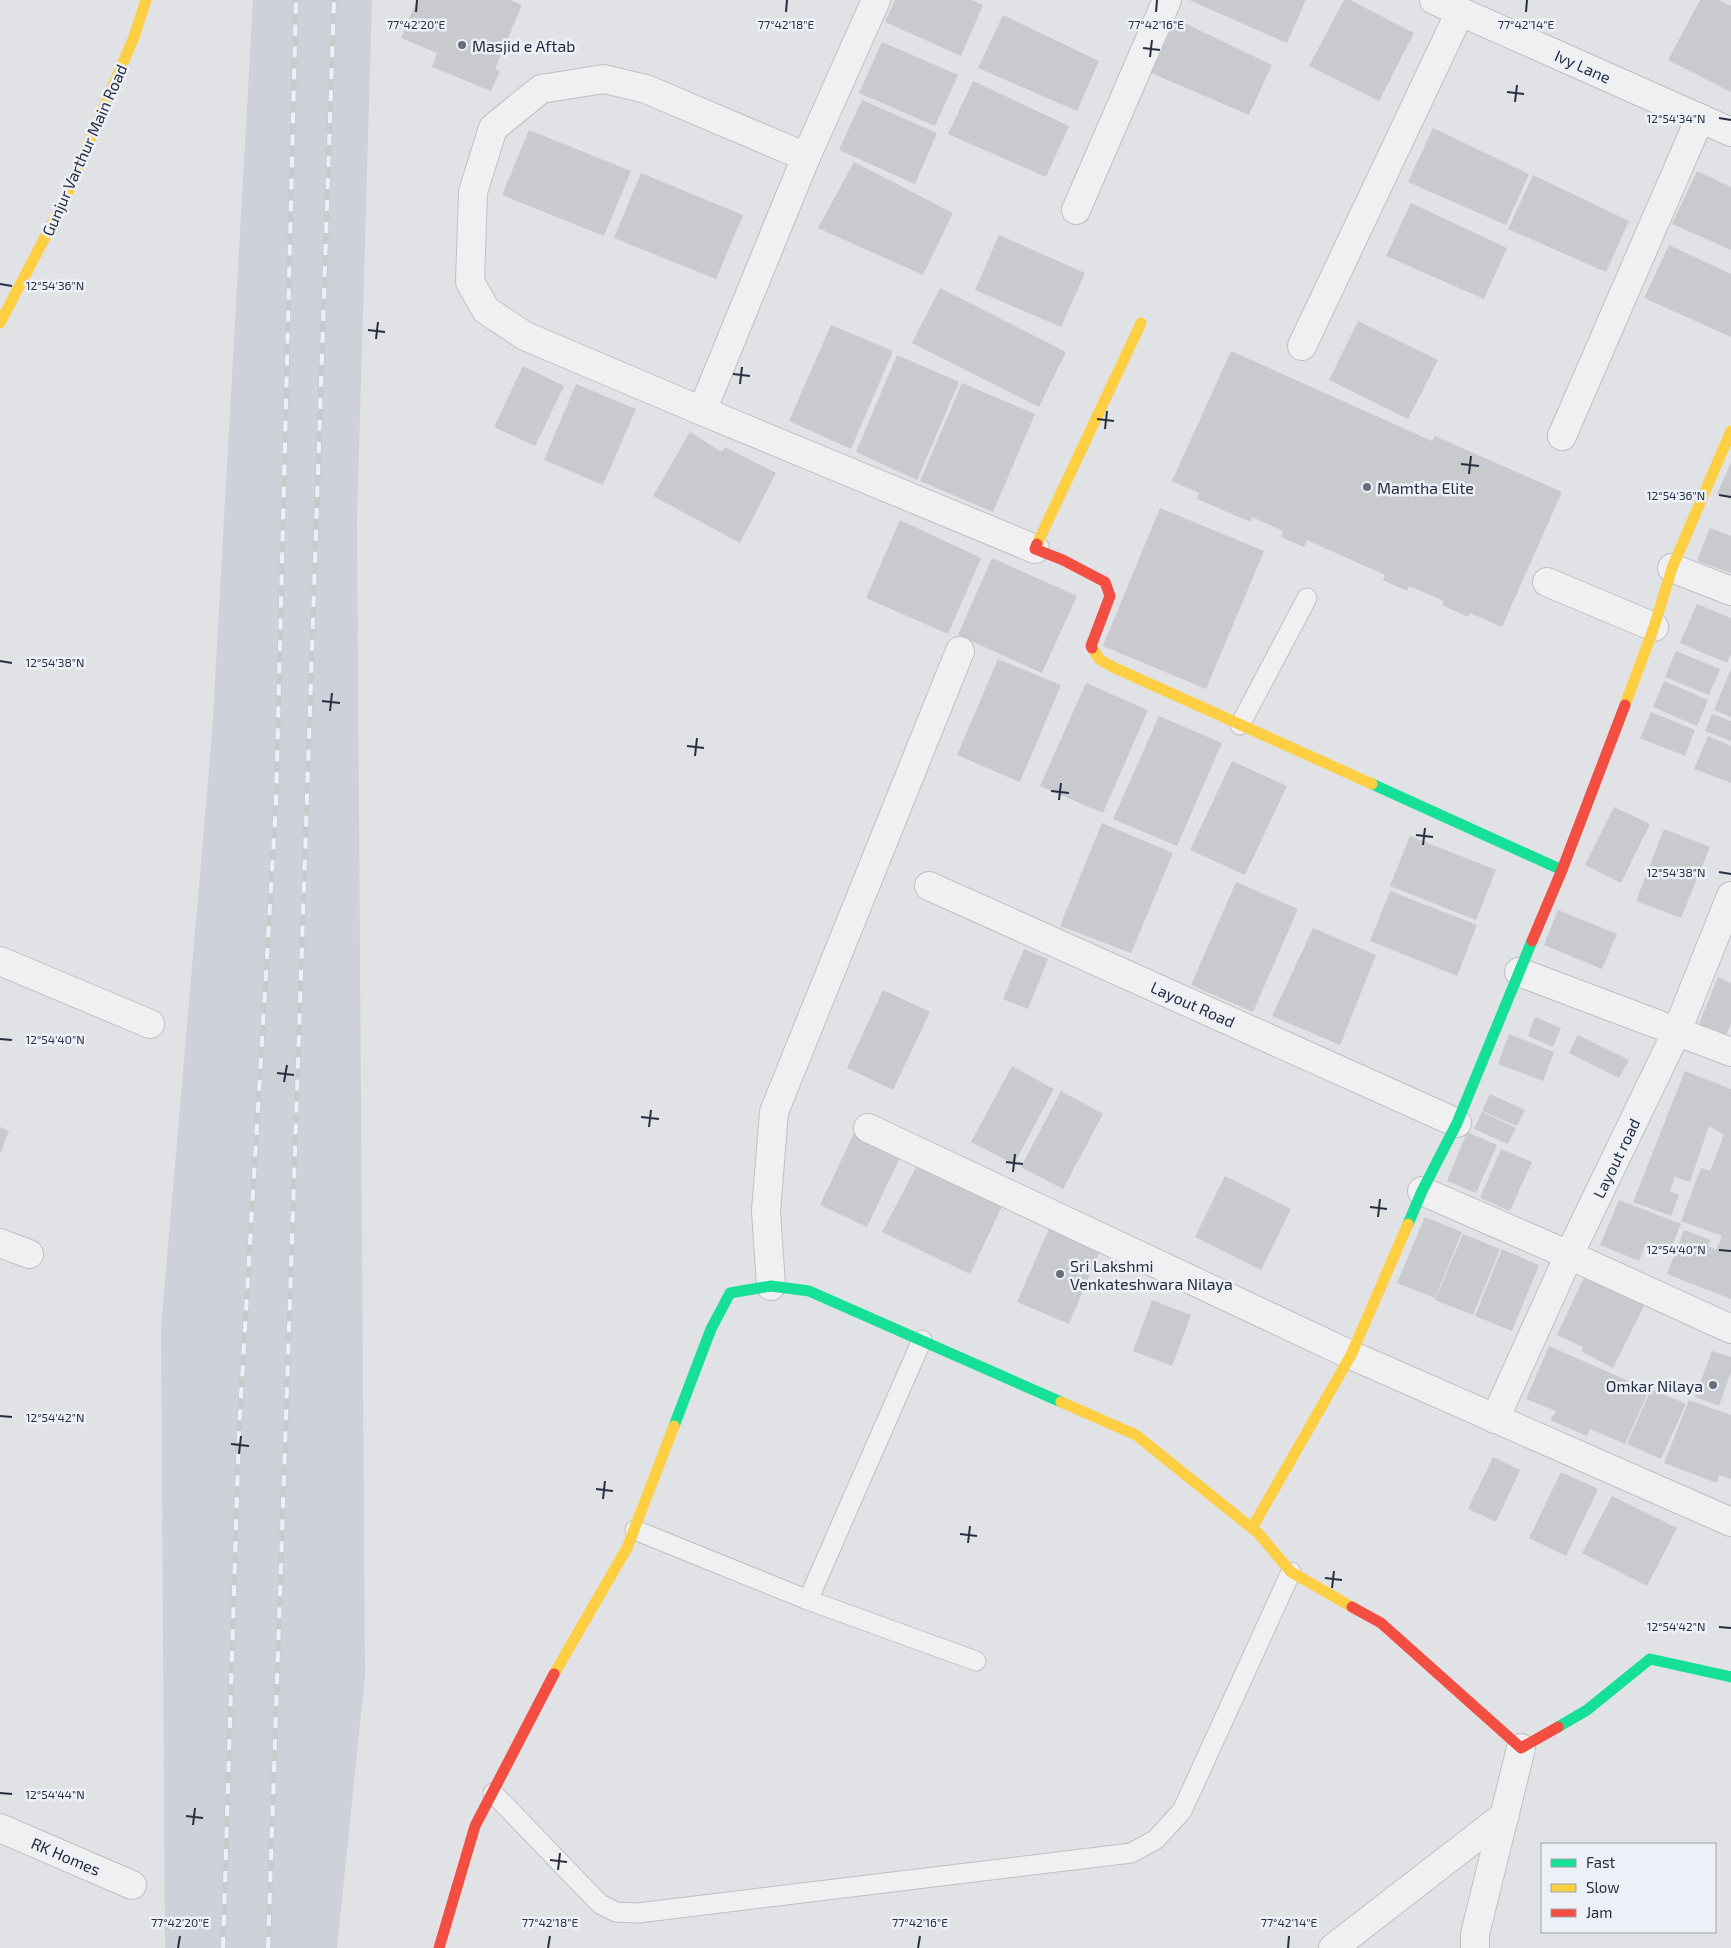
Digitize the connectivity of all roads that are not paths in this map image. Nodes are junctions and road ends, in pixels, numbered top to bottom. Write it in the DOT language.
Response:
graph roads {
  1 [pos="146,0"];
  2 [pos="876,0"];
  3 [pos="1167,0"];
  4 [pos="1434,0"];
  5 [pos="1460,12"];
  6 [pos="1700,118"];
  7 [pos="1731,132"];
  8 [pos="806,157"];
  9 [pos="1076,210"];
  10 [pos="0,323"];
  11 [pos="1141,323"];
  12 [pos="1302,346"];
  13 [pos="702,411"];
  14 [pos="1731,431"];
  15 [pos="1562,436"];
  16 [pos="1036,549"];
  17 [pos="1672,568"];
  18 [pos="1547,582"];
  19 [pos="1731,591"];
  20 [pos="1306,598"];
  21 [pos="1654,627"];
  22 [pos="960,651"];
  23 [pos="1240,725"];
  24 [pos="1562,870"];
  25 [pos="929,886"];
  26 [pos="1731,896"];
  27 [pos="0,961"];
  28 [pos="1519,972"];
  29 [pos="150,1024"];
  30 [pos="1678,1031"];
  31 [pos="1731,1052"];
  32 [pos="1457,1123"];
  33 [pos="868,1128"];
  34 [pos="1422,1191"];
  35 [pos="0,1243"];
  36 [pos="29,1254"];
  37 [pos="1569,1255"];
  38 [pos="770,1286"];
  39 [pos="1731,1329"];
  40 [pos="922,1340"];
  41 [pos="1351,1355"];
  42 [pos="1495,1419"];
  43 [pos="1731,1522"];
  44 [pos="1252,1528"];
  45 [pos="635,1530"];
  46 [pos="1291,1572"];
  47 [pos="808,1600"];
  48 [pos="976,1661"];
  49 [pos="1731,1677"];
  50 [pos="1522,1748"];
  51 [pos="492,1793"];
  52 [pos="1505,1814"];
  53 [pos="0,1828"];
  54 [pos="132,1885"];
  55 [pos="439,1948"];
  56 [pos="1333,1948"];
  57 [pos="1475,1948"];
  1 -- 10 [label="street, Gunjur Varthur Main Road"];
  2 -- 8 [label="street"];
  3 -- 9 [label="street"];
  4 -- 5 [label="street, Ivy Lane"];
  5 -- 6 [label="street, Ivy Lane"];
  5 -- 12 [label="street"];
  6 -- 7 [label="street, Ivy Lane"];
  6 -- 15 [label="street"];
  8 -- 13 [label="street"];
  8 -- 13 [label="street"];
  11 -- 16 [label="street"];
  13 -- 16 [label="street"];
  14 -- 17 [label="street"];
  16 -- 23 [label="street"];
  17 -- 19 [label="street"];
  17 -- 21 [label="street"];
  18 -- 21 [label="street"];
  20 -- 23 [label="lane"];
  21 -- 24 [label="street"];
  22 -- 38 [label="street"];
  23 -- 24 [label="street"];
  24 -- 28 [label="street"];
  25 -- 32 [label="street, Layout Road"];
  26 -- 30 [label="street, Layout road"];
  27 -- 29 [label="street"];
  28 -- 30 [label="street"];
  28 -- 32 [label="street"];
  30 -- 31 [label="street"];
  30 -- 37 [label="street, Layout road"];
  32 -- 34 [label="street"];
  33 -- 41 [label="street"];
  34 -- 37 [label="street"];
  34 -- 41 [label="street"];
  35 -- 36 [label="street"];
  37 -- 39 [label="street"];
  37 -- 42 [label="street, Layout road"];
  38 -- 40 [label="street"];
  38 -- 45 [label="street"];
  40 -- 44 [label="street"];
  40 -- 47 [label="lane"];
  41 -- 42 [label="street"];
  41 -- 44 [label="street"];
  42 -- 43 [label="street"];
  44 -- 46 [label="street"];
  45 -- 47 [label="lane"];
  45 -- 51 [label="street"];
  46 -- 50 [label="street"];
  46 -- 51 [label="lane"];
  47 -- 48 [label="lane"];
  49 -- 50 [label="street"];
  50 -- 52 [label="street"];
  51 -- 55 [label="street"];
  52 -- 56 [label="street"];
  52 -- 57 [label="street"];
  53 -- 54 [label="street, RK Homes"];
}
